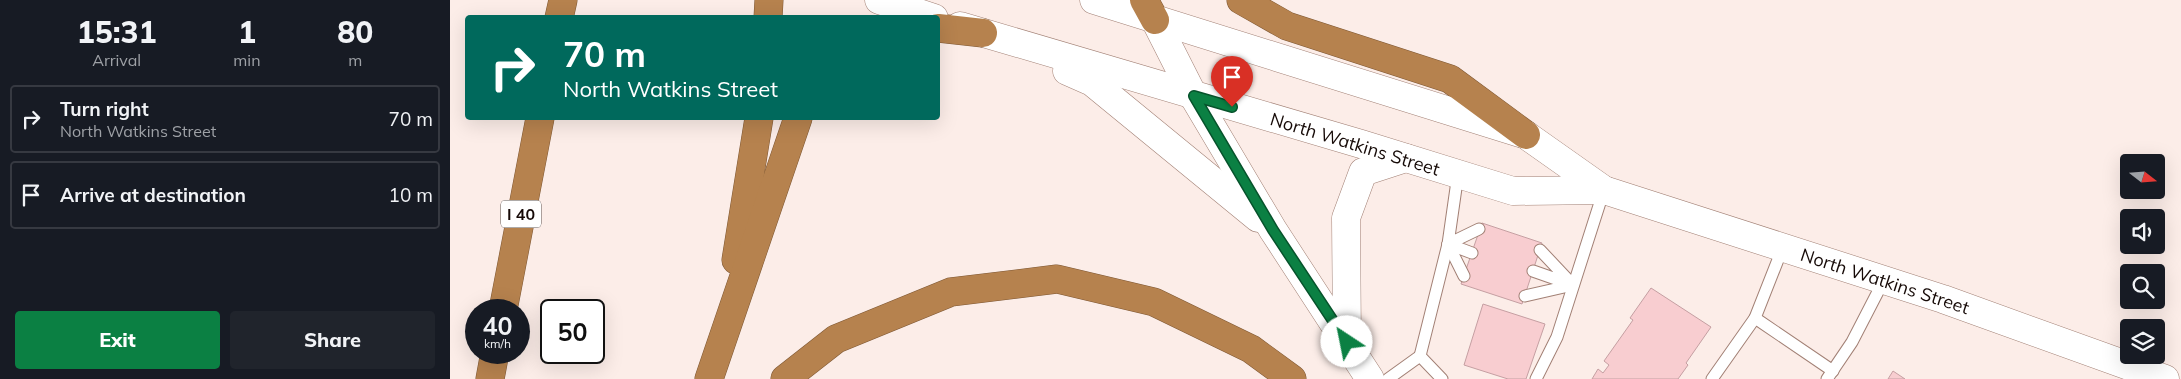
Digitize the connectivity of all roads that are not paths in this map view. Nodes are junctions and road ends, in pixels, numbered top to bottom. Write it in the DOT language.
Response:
graph roads {
  1 [pos="563,0"];
  2 [pos="769,0"];
  3 [pos="879,0"];
  4 [pos="1094,0"];
  5 [pos="1241,0"];
  6 [pos="1149,10"];
  7 [pos="560,15"];
  8 [pos="768,15"];
  9 [pos="925,15"];
  10 [pos="940,20"];
  11 [pos="940,28"];
  12 [pos="983,34"];
  13 [pos="1194,96"];
  14 [pos="540,120"];
  15 [pos="759,120"];
  16 [pos="797,120"];
  17 [pos="1526,134"];
  18 [pos="1406,158"];
  19 [pos="1458,174"];
  20 [pos="1604,190"];
  21 [pos="1273,230"];
  22 [pos="1479,230"];
  23 [pos="1448,244"];
  24 [pos="1783,248"];
  25 [pos="1540,250"];
  26 [pos="1472,253"];
  27 [pos="1533,271"];
  28 [pos="1464,276"];
  29 [pos="1884,280"];
  30 [pos="1573,285"];
  31 [pos="1525,296"];
  32 [pos="505,299"];
  33 [pos="1755,318"];
  34 [pos="723,338"];
  35 [pos="1347,342"];
  36 [pos="1420,356"];
  37 [pos="493,364"];
  38 [pos="1830,375"];
  39 [pos="490,379"];
  40 [pos="709,379"];
  41 [pos="785,379"];
  42 [pos="1292,379"];
  43 [pos="1370,379"];
  44 [pos="1388,379"];
  45 [pos="1442,379"];
  46 [pos="1536,379"];
  47 [pos="1712,379"];
  48 [pos="2164,379"];
  1 -- 7 [label="highway"];
  2 -- 8 [label="highway"];
  3 -- 9 [label="main road"];
  4 -- 6 [label="main road, North Watkins Street"];
  5 -- 17 [label="highway"];
  6 -- 13 [label="main road"];
  6 -- 17 [label="main road, North Watkins Street"];
  10 -- 12 [label="main road, North Watkins Street"];
  11 -- 12 [label="highway"];
  12 -- 13 [label="main road, North Watkins Street"];
  12 -- 21 [label="main road"];
  13 -- 18 [label="main road, North Watkins Street"];
  13 -- 21 [label="main road"];
  14 -- 32 [label="highway, I 40"];
  15 -- 34 [label="highway"];
  16 -- 34 [label="highway"];
  17 -- 20 [label="main road, North Watkins Street"];
  18 -- 19 [label="main road, North Watkins Street"];
  18 -- 35 [label="main road"];
  19 -- 20 [label="main road, North Watkins Street"];
  19 -- 23 [label="lane"];
  20 -- 24 [label="main road, North Watkins Street"];
  20 -- 30 [label="lane"];
  21 -- 35 [label="main road"];
  22 -- 23 [label="lane"];
  23 -- 26 [label="lane"];
  23 -- 28 [label="lane"];
  23 -- 36 [label="lane"];
  24 -- 29 [label="main road, North Watkins Street"];
  24 -- 33 [label="lane"];
  25 -- 30 [label="lane"];
  27 -- 30 [label="lane"];
  29 -- 38 [label="lane"];
  29 -- 48 [label="main road, North Watkins Street"];
  30 -- 31 [label="lane"];
  30 -- 46 [label="lane"];
  33 -- 38 [label="lane"];
  33 -- 47 [label="lane"];
  34 -- 40 [label="highway"];
  35 -- 43 [label="main road"];
  36 -- 44 [label="lane"];
  36 -- 45 [label="lane"];
  37 -- 39 [label="highway"];
  41 -- 42 [label="highway"];
}
